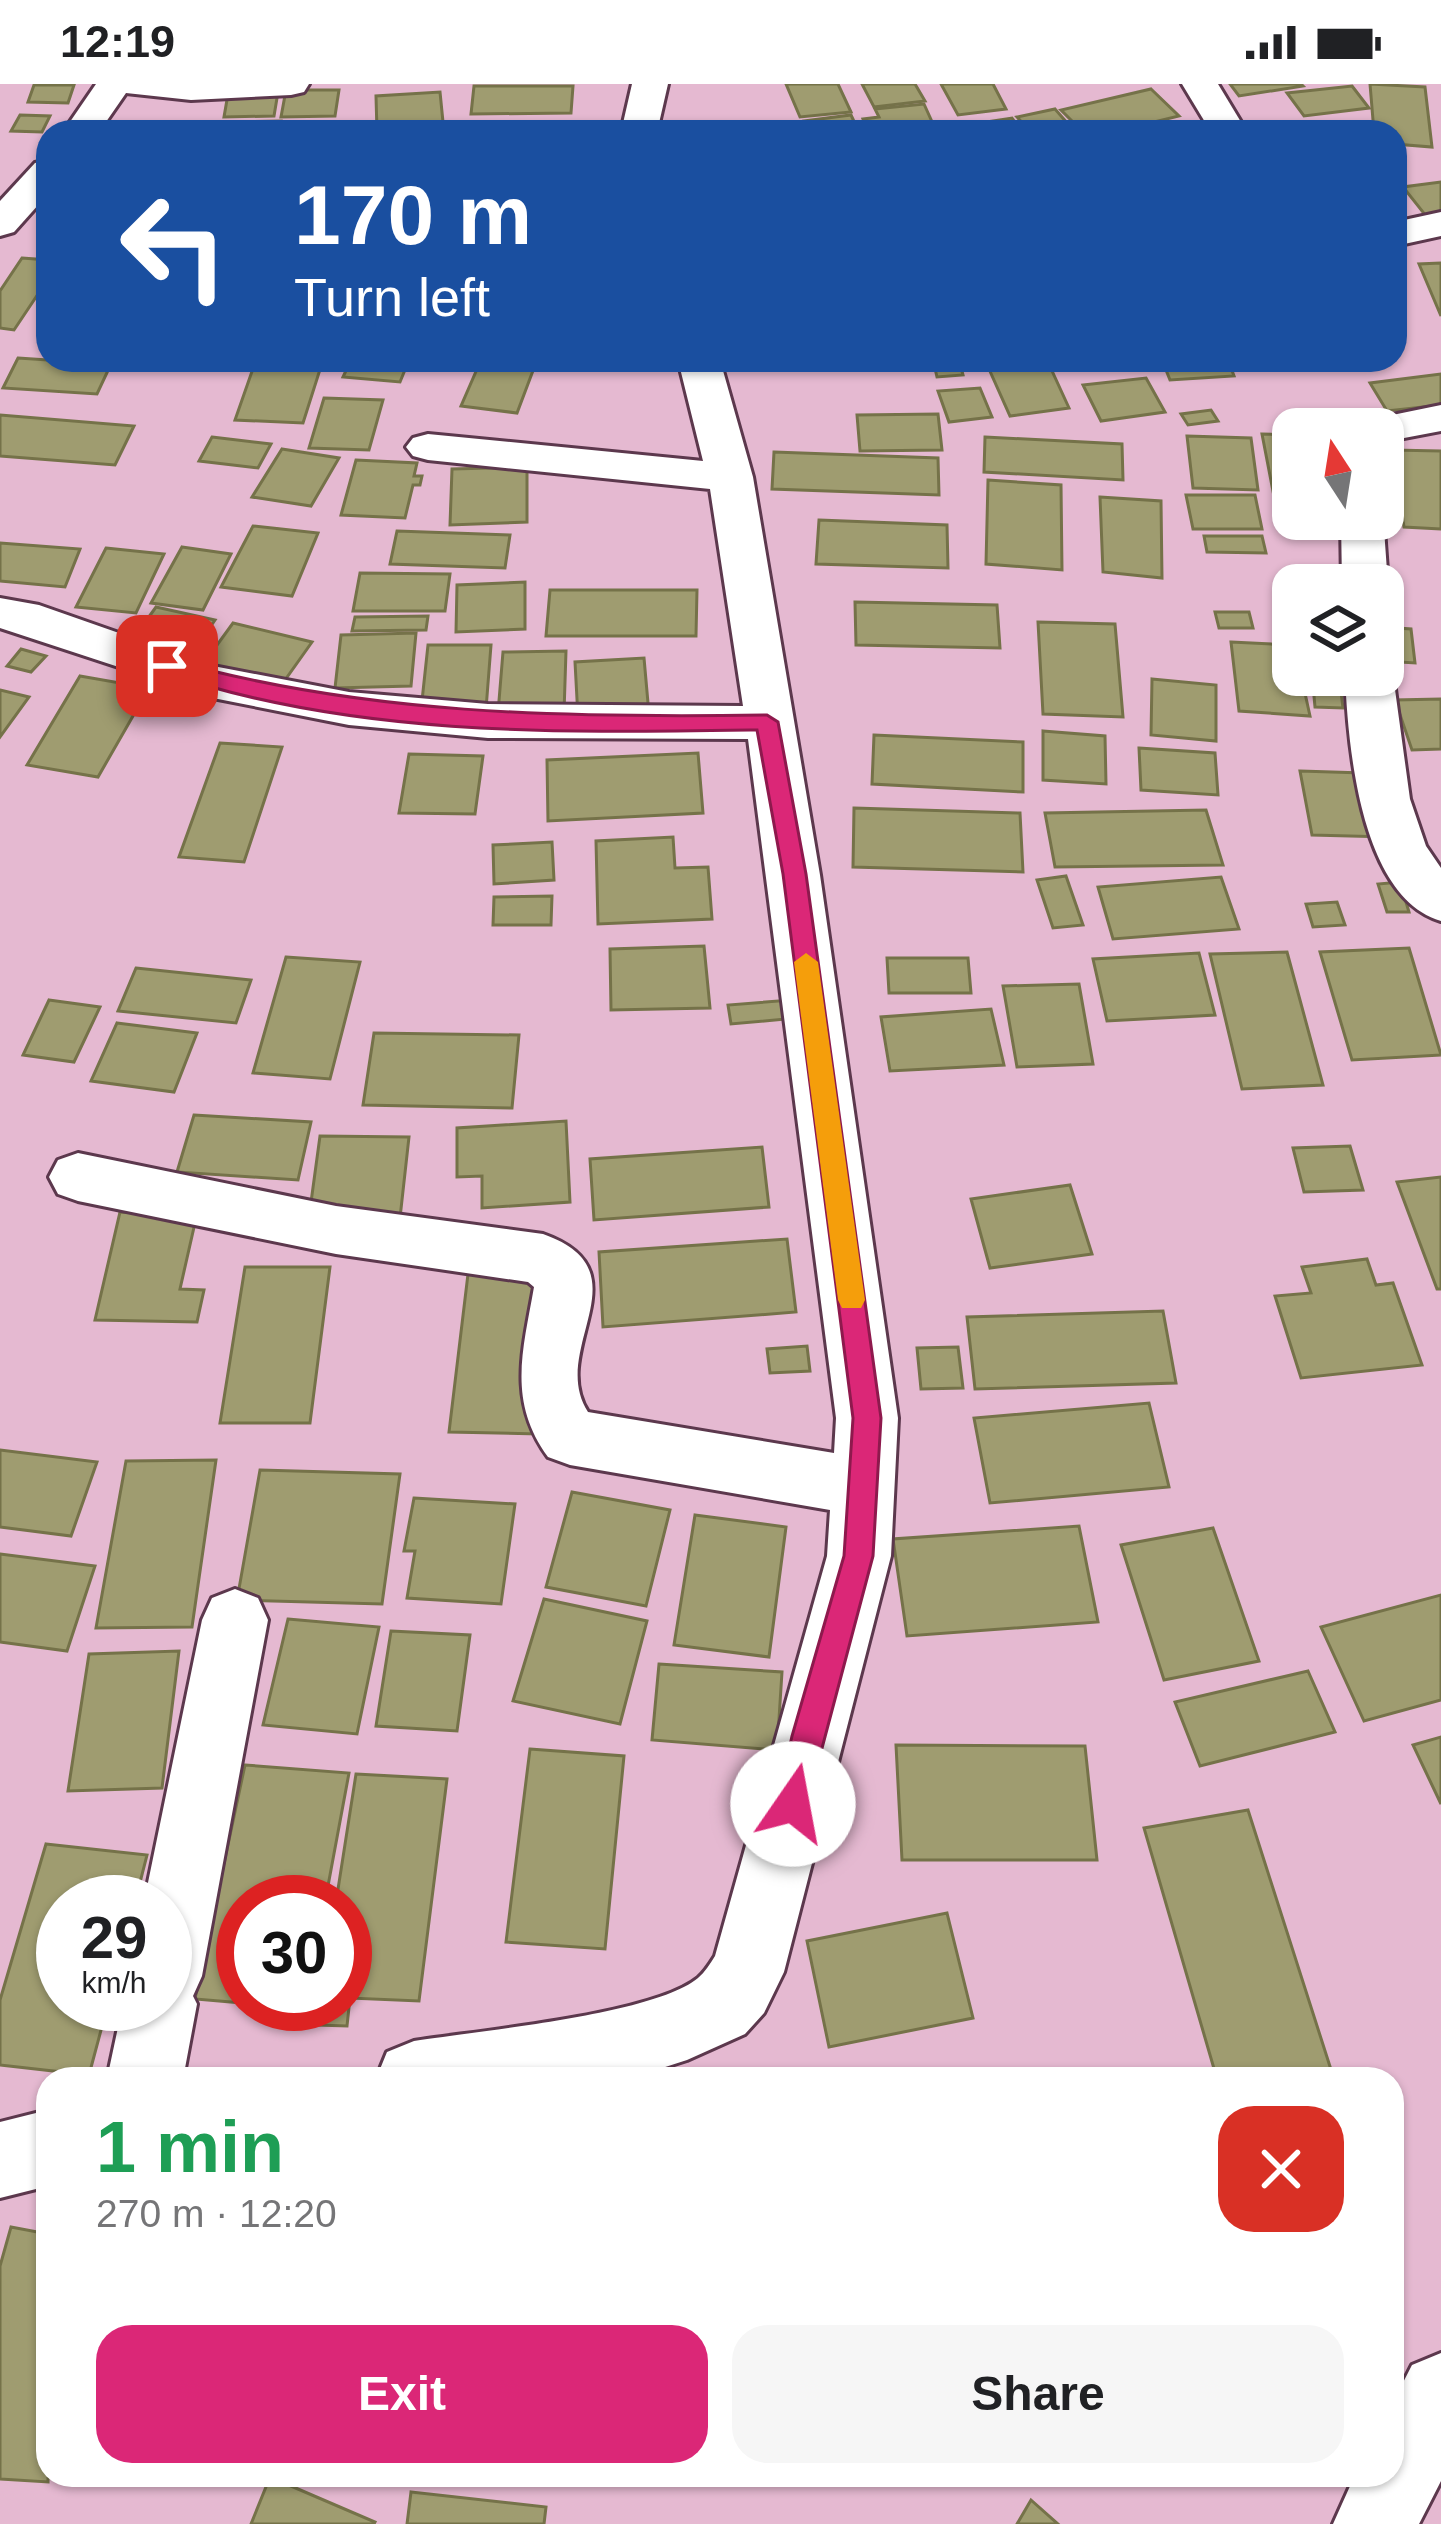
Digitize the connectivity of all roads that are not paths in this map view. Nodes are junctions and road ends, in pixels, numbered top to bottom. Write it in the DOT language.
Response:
graph roads {
  1 [pos="114,84"];
  2 [pos="135,84"];
  3 [pos="291,84"];
  4 [pos="650,84"];
  5 [pos="1200,84"];
  6 [pos="89,120"];
  7 [pos="641,120"];
  8 [pos="1222,120"];
  9 [pos="36,184"];
  10 [pos="0,224"];
  11 [pos="1441,224"];
  12 [pos="1407,231"];
  13 [pos="702,372"];
  14 [pos="1441,418"];
  15 [pos="1404,425"];
  16 [pos="428,447"];
  17 [pos="731,476"];
  18 [pos="0,613"];
  19 [pos="1370,696"];
  20 [pos="767,722"];
  21 [pos="1441,902"];
  22 [pos="78,1178"];
  23 [pos="865,1486"];
  24 [pos="235,1620"];
  25 [pos="185,1875"];
  26 [pos="155,2031"];
  27 [pos="147,2067"];
  28 [pos="484,2067"];
  29 [pos="36,2151"];
  30 [pos="0,2160"];
  31 [pos="1441,2394"];
  32 [pos="1404,2467"];
  33 [pos="1394,2487"];
  34 [pos="1375,2524"];
  1 -- 6 [label="street"];
  2 -- 3 [label="street"];
  4 -- 7 [label="street"];
  5 -- 8 [label="street"];
  9 -- 10 [label="street"];
  11 -- 12 [label="street"];
  13 -- 17 [label="street"];
  14 -- 15 [label="street"];
  16 -- 17 [label="street"];
  17 -- 20 [label="street"];
  18 -- 20 [label="street"];
  19 -- 21 [label="street"];
  20 -- 23 [label="street"];
  22 -- 23 [label="street"];
  23 -- 28 [label="street"];
  24 -- 25 [label="street"];
  26 -- 27 [label="street"];
  29 -- 30 [label="street"];
  31 -- 32 [label="street"];
  33 -- 34 [label="street"];
}
